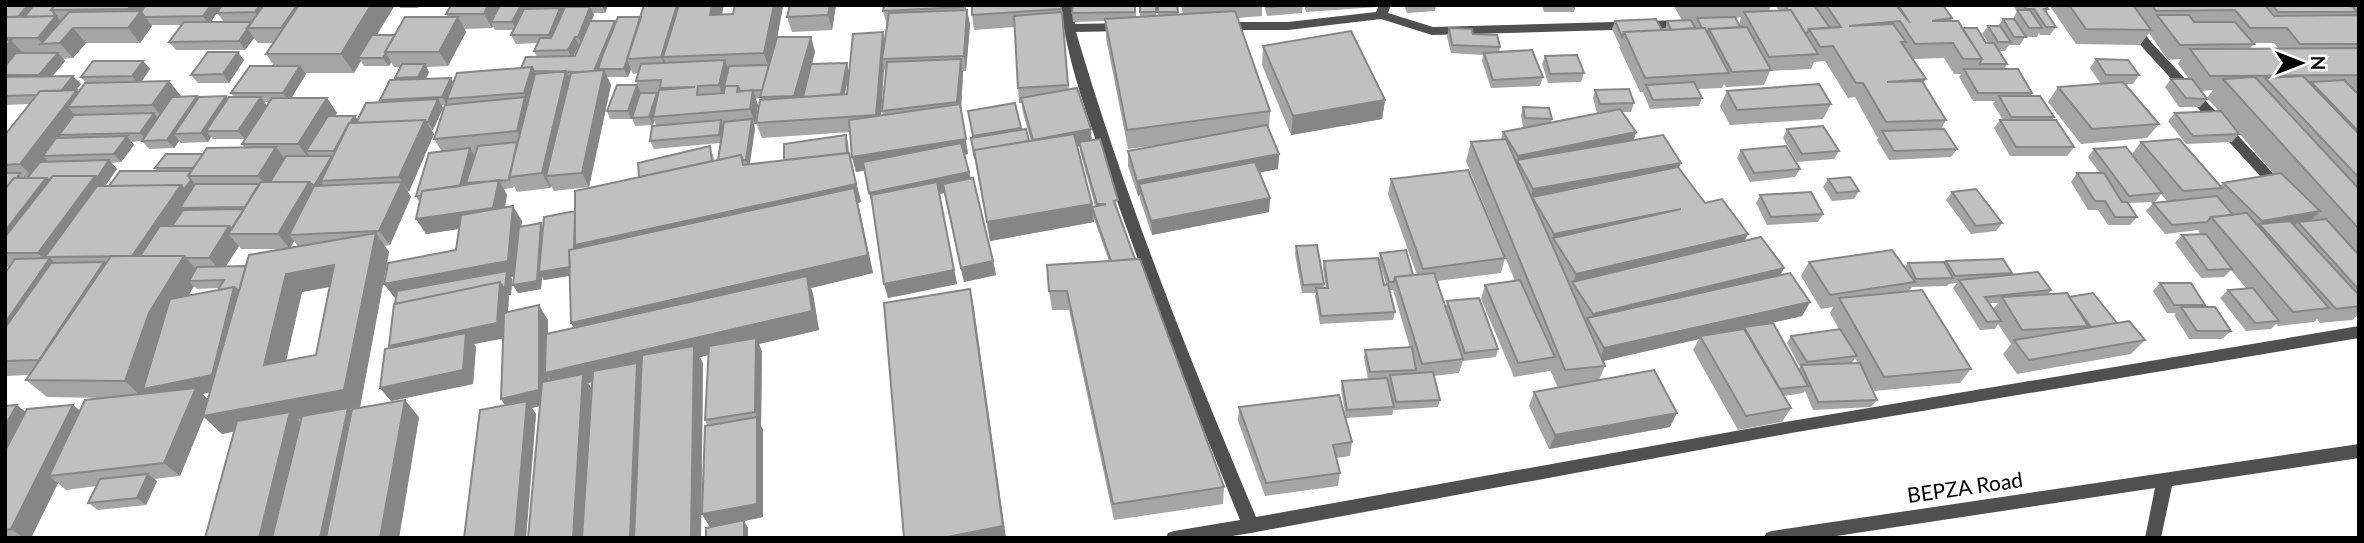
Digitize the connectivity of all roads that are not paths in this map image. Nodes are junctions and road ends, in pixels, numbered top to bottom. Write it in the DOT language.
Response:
graph roads {
  1 [pos="1067,5"];
  2 [pos="2117,5"];
  3 [pos="1383,10"];
  4 [pos="1691,24"];
  5 [pos="1205,26"];
  6 [pos="1138,27"];
  7 [pos="1069,28"];
  8 [pos="2285,195"];
  9 [pos="2359,332"];
  10 [pos="2359,452"];
  11 [pos="2165,480"];
  12 [pos="1251,526"];
  13 [pos="1174,538"];
  14 [pos="1772,538"];
  15 [pos="2153,538"];
  1 -- 7 [label="street"];
  2 -- 8 [label="street"];
  3 -- 4 [label="street"];
  3 -- 5 [label="street"];
  6 -- 7 [label="street"];
  7 -- 12 [label="street"];
  9 -- 12 [label="street"];
  10 -- 11 [label="street, BEPZA Road"];
  11 -- 14 [label="street, BEPZA Road"];
  11 -- 15 [label="street"];
  12 -- 13 [label="street"];
}
